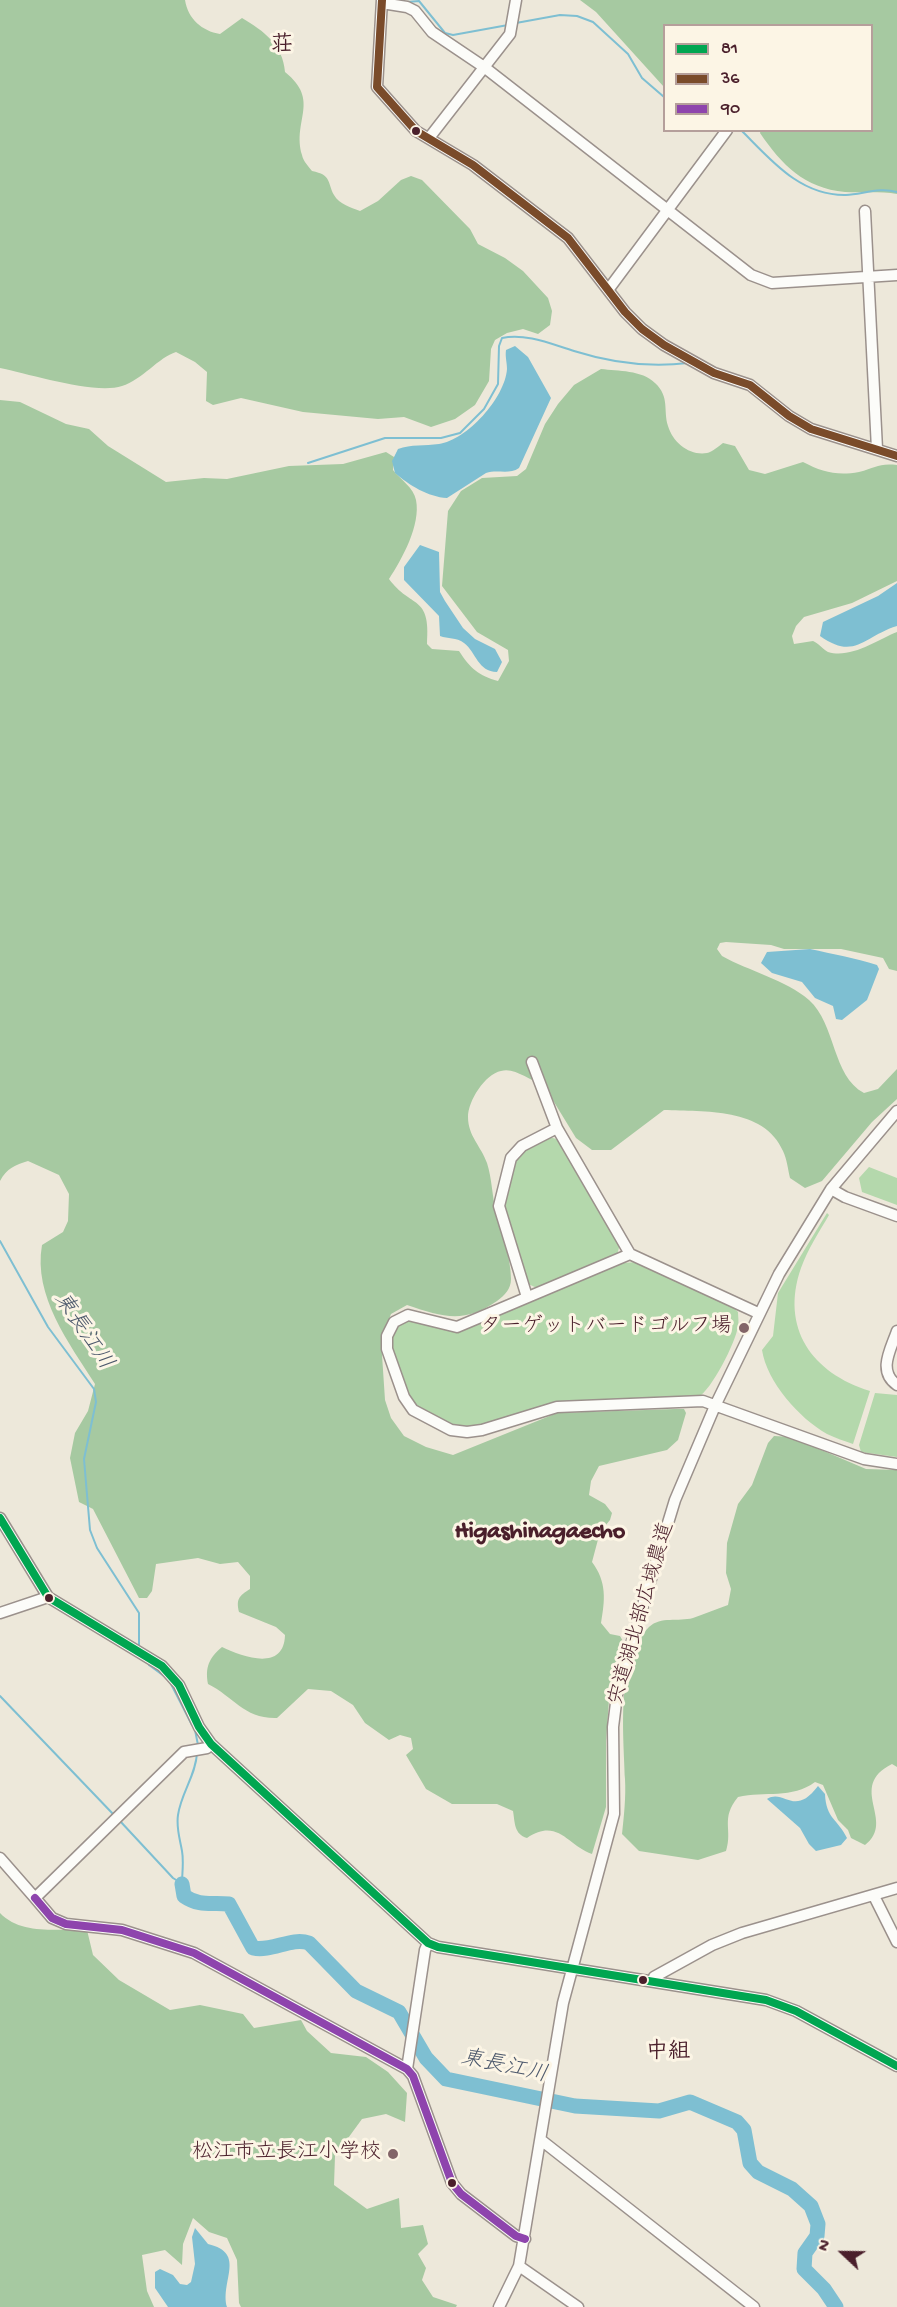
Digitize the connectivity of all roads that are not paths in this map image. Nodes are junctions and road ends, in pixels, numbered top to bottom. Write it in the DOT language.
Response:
graph roads {
  1 [pos="516,0"];
  2 [pos="382,2"];
  3 [pos="484,67"];
  4 [pos="726,132"];
  5 [pos="429,138"];
  6 [pos="668,211"];
  7 [pos="865,211"];
  8 [pos="897,275"];
  9 [pos="868,277"];
  10 [pos="608,290"];
  11 [pos="877,449"];
  12 [pos="897,456"];
  13 [pos="532,1062"];
  14 [pos="897,1111"];
  15 [pos="557,1128"];
  16 [pos="831,1189"];
  17 [pos="897,1216"];
  18 [pos="630,1254"];
  19 [pos="527,1297"];
  20 [pos="758,1313"];
  21 [pos="897,1331"];
  22 [pos="897,1385"];
  23 [pos="715,1406"];
  24 [pos="897,1464"];
  25 [pos="0,1518"];
  26 [pos="48,1597"];
  27 [pos="0,1613"];
  28 [pos="211,1744"];
  29 [pos="0,1858"];
  30 [pos="897,1888"];
  31 [pos="874,1896"];
  32 [pos="35,1898"];
  33 [pos="897,1942"];
  34 [pos="428,1943"];
  35 [pos="571,1969"];
  36 [pos="653,1981"];
  37 [pos="897,2066"];
  38 [pos="407,2069"];
  39 [pos="541,2140"];
  40 [pos="525,2239"];
  41 [pos="519,2266"];
  42 [pos="499,2307"];
  43 [pos="578,2307"];
  44 [pos="754,2307"];
  1 -- 3 [label="street"];
  2 -- 3 [label="street"];
  2 -- 5 [label="street"];
  3 -- 5 [label="street"];
  3 -- 6 [label="street"];
  4 -- 6 [label="street"];
  5 -- 10 [label="street"];
  6 -- 9 [label="street"];
  6 -- 10 [label="street"];
  7 -- 9 [label="street"];
  8 -- 9 [label="street"];
  9 -- 11 [label="street"];
  10 -- 11 [label="street"];
  11 -- 12 [label="street"];
  13 -- 15 [label="street"];
  14 -- 16 [label="street, 宍道湖北部広域農道"];
  15 -- 18 [label="street"];
  15 -- 19 [label="street"];
  16 -- 17 [label="street"];
  16 -- 20 [label="street, 宍道湖北部広域農道"];
  18 -- 19 [label="street"];
  18 -- 20 [label="street"];
  19 -- 23 [label="street"];
  20 -- 23 [label="street, 宍道湖北部広域農道"];
  21 -- 22 [label="street"];
  23 -- 24 [label="street"];
  23 -- 35 [label="street, 宍道湖北部広域農道"];
  25 -- 26 [label="street"];
  26 -- 27 [label="street"];
  26 -- 28 [label="street"];
  28 -- 32 [label="street"];
  28 -- 34 [label="street"];
  29 -- 32 [label="street"];
  30 -- 31 [label="street"];
  31 -- 33 [label="street"];
  31 -- 36 [label="street"];
  32 -- 38 [label="street"];
  34 -- 35 [label="street"];
  34 -- 38 [label="street"];
  35 -- 36 [label="street"];
  35 -- 39 [label="street, 宍道湖北部広域農道"];
  36 -- 37 [label="street"];
  38 -- 40 [label="street"];
  39 -- 40 [label="street, 宍道湖北部広域農道"];
  39 -- 44 [label="street"];
  40 -- 41 [label="street, 宍道湖北部広域農道"];
  41 -- 42 [label="street, 宍道湖北部広域農道"];
  41 -- 43 [label="street"];
}
